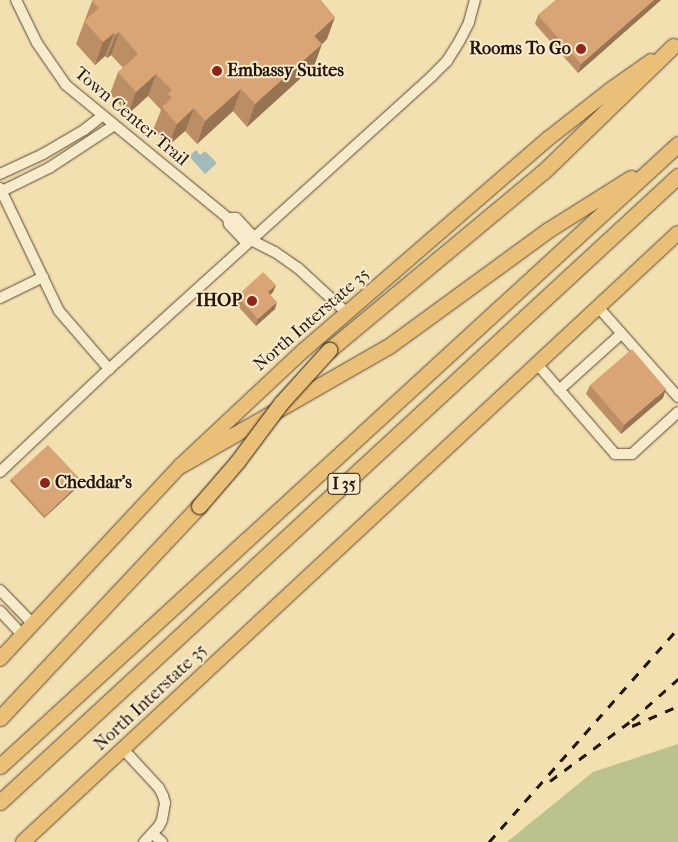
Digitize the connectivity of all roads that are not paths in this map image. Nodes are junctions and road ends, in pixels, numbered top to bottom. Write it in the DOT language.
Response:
graph roads {
  1 [pos="16,0"];
  2 [pos="475,0"];
  3 [pos="675,44"];
  4 [pos="102,116"];
  5 [pos="113,126"];
  6 [pos="60,144"];
  7 [pos="678,144"];
  8 [pos="666,155"];
  9 [pos="68,157"];
  10 [pos="0,174"];
  11 [pos="678,176"];
  12 [pos="1,191"];
  13 [pos="678,233"];
  14 [pos="252,240"];
  15 [pos="43,277"];
  16 [pos="0,298"];
  17 [pos="599,308"];
  18 [pos="347,313"];
  19 [pos="621,334"];
  20 [pos="538,365"];
  21 [pos="109,369"];
  22 [pos="560,390"];
  23 [pos="678,397"];
  24 [pos="678,412"];
  25 [pos="181,465"];
  26 [pos="0,472"];
  27 [pos="0,590"];
  28 [pos="0,611"];
  29 [pos="33,624"];
  30 [pos="23,636"];
  31 [pos="0,660"];
  32 [pos="0,718"];
  33 [pos="123,750"];
  34 [pos="0,766"];
  35 [pos="3,800"];
  36 [pos="153,834"];
  37 [pos="23,842"];
  38 [pos="144,842"];
  39 [pos="162,842"];
  1 -- 4 [label="street, Town Center Trail"];
  2 -- 14 [label="street"];
  3 -- 18 [label="main road, North Interstate 35"];
  3 -- 32 [label="highway, bridge"];
  4 -- 5 [label="street, Town Center Trail"];
  4 -- 6 [label="street"];
  5 -- 9 [label="street"];
  5 -- 14 [label="street, Town Center Trail"];
  6 -- 9 [label="street"];
  6 -- 10 [label="street"];
  7 -- 8 [label="highway, I 35"];
  8 -- 25 [label="highway"];
  8 -- 34 [label="highway, I 35"];
  9 -- 12 [label="street"];
  11 -- 35 [label="highway, I 35"];
  12 -- 15 [label="street"];
  13 -- 17 [label="main road, North Interstate 35"];
  14 -- 18 [label="street, Town Center Trail"];
  14 -- 21 [label="street"];
  15 -- 16 [label="street"];
  15 -- 21 [label="street"];
  17 -- 19 [label="street"];
  17 -- 20 [label="main road, North Interstate 35"];
  18 -- 25 [label="main road, North Interstate 35"];
  19 -- 22 [label="street"];
  19 -- 23 [label="street"];
  20 -- 22 [label="street"];
  20 -- 33 [label="main road, North Interstate 35"];
  21 -- 26 [label="street"];
  22 -- 24 [label="street"];
  25 -- 29 [label="main road, North Interstate 35"];
  27 -- 29 [label="street"];
  28 -- 30 [label="street"];
  29 -- 30 [label="main road, North Interstate 35"];
  30 -- 31 [label="main road, North Interstate 35"];
  33 -- 36 [label="street"];
  33 -- 37 [label="main road, North Interstate 35"];
  36 -- 38 [label="street"];
  36 -- 39 [label="street"];
}
